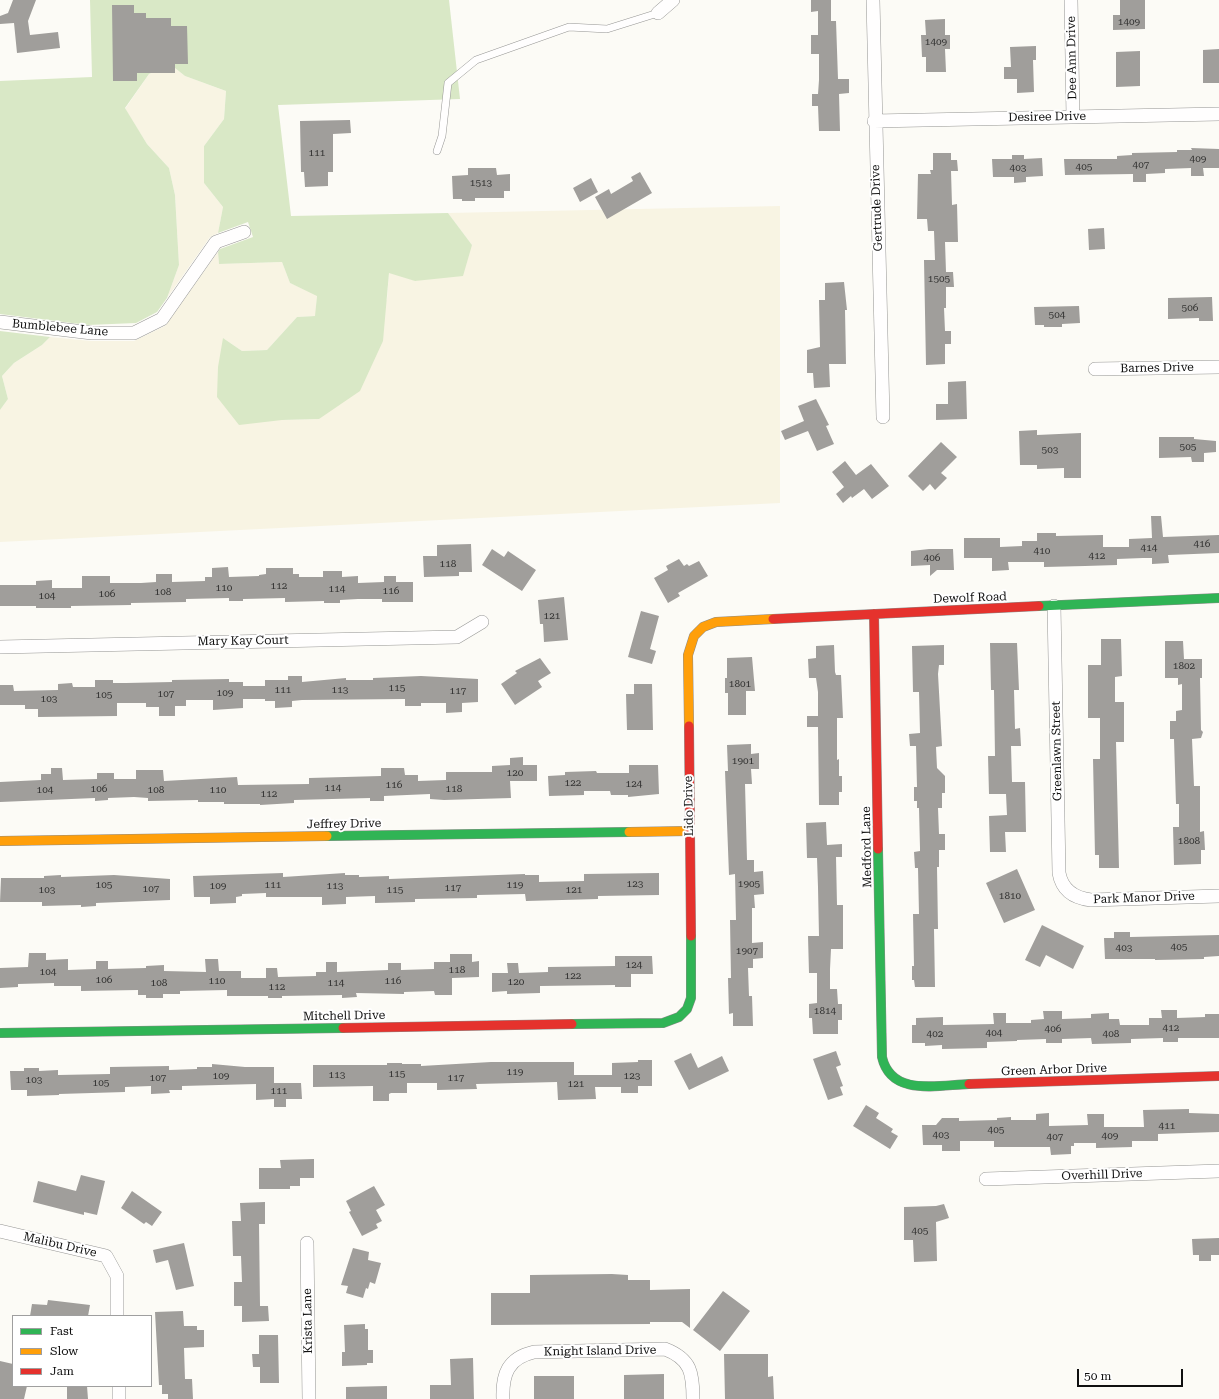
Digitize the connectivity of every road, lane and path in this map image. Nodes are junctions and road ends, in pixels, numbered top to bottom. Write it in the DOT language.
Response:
graph roads {
  1 [pos="673,0"];
  2 [pos="872,0"];
  3 [pos="1071,0"];
  4 [pos="658,13"];
  5 [pos="1219,114"];
  6 [pos="1073,117"];
  7 [pos="874,121"];
  8 [pos="437,151"];
  9 [pos="244,232"];
  10 [pos="0,322"];
  11 [pos="1219,367"];
  12 [pos="1095,369"];
  13 [pos="883,417"];
  14 [pos="1219,598"];
  15 [pos="1054,606"];
  16 [pos="874,614"];
  17 [pos="723,621"];
  18 [pos="482,622"];
  19 [pos="0,647"];
  20 [pos="689,831"];
  21 [pos="0,841"];
  22 [pos="1070,893"];
  23 [pos="1219,896"];
  24 [pos="686,1012"];
  25 [pos="0,1033"];
  26 [pos="1219,1076"];
  27 [pos="892,1078"];
  28 [pos="1219,1171"];
  29 [pos="986,1179"];
  30 [pos="0,1231"];
  31 [pos="307,1243"];
  32 [pos="117,1315"];
  33 [pos="118,1387"];
  34 [pos="119,1399"];
  35 [pos="309,1399"];
  36 [pos="503,1399"];
  37 [pos="693,1399"];
  1 -- 4 [label="street"];
  2 -- 7 [label="street, Gertrude Drive"];
  3 -- 6 [label="street, Dee Ann Drive"];
  4 -- 8 [label="lane"];
  5 -- 6 [label="street, Desiree Drive"];
  6 -- 7 [label="street, Desiree Drive"];
  7 -- 13 [label="street, Gertrude Drive"];
  9 -- 10 [label="street, Bumblebee Lane"];
  11 -- 12 [label="street, Barnes Drive"];
  14 -- 15 [label="street, Dewolf Road"];
  15 -- 16 [label="street, Dewolf Road"];
  15 -- 22 [label="street, Greenlawn Street"];
  16 -- 17 [label="street, Dewolf Road"];
  16 -- 27 [label="street, Medford Lane"];
  17 -- 20 [label="street, Lido Drive"];
  18 -- 19 [label="street, Mary Kay Court"];
  20 -- 21 [label="street, Jeffrey Drive"];
  20 -- 24 [label="street, Lido Drive"];
  22 -- 23 [label="street, Park Manor Drive"];
  24 -- 25 [label="street, Mitchell Drive"];
  26 -- 27 [label="street, Green Arbor Drive"];
  28 -- 29 [label="street, Overhill Drive"];
  30 -- 32 [label="street, Malibu Drive"];
  31 -- 35 [label="street, Krista Lane"];
  33 -- 34 [label="street"];
  36 -- 37 [label="street, Knight Island Drive"];
}
